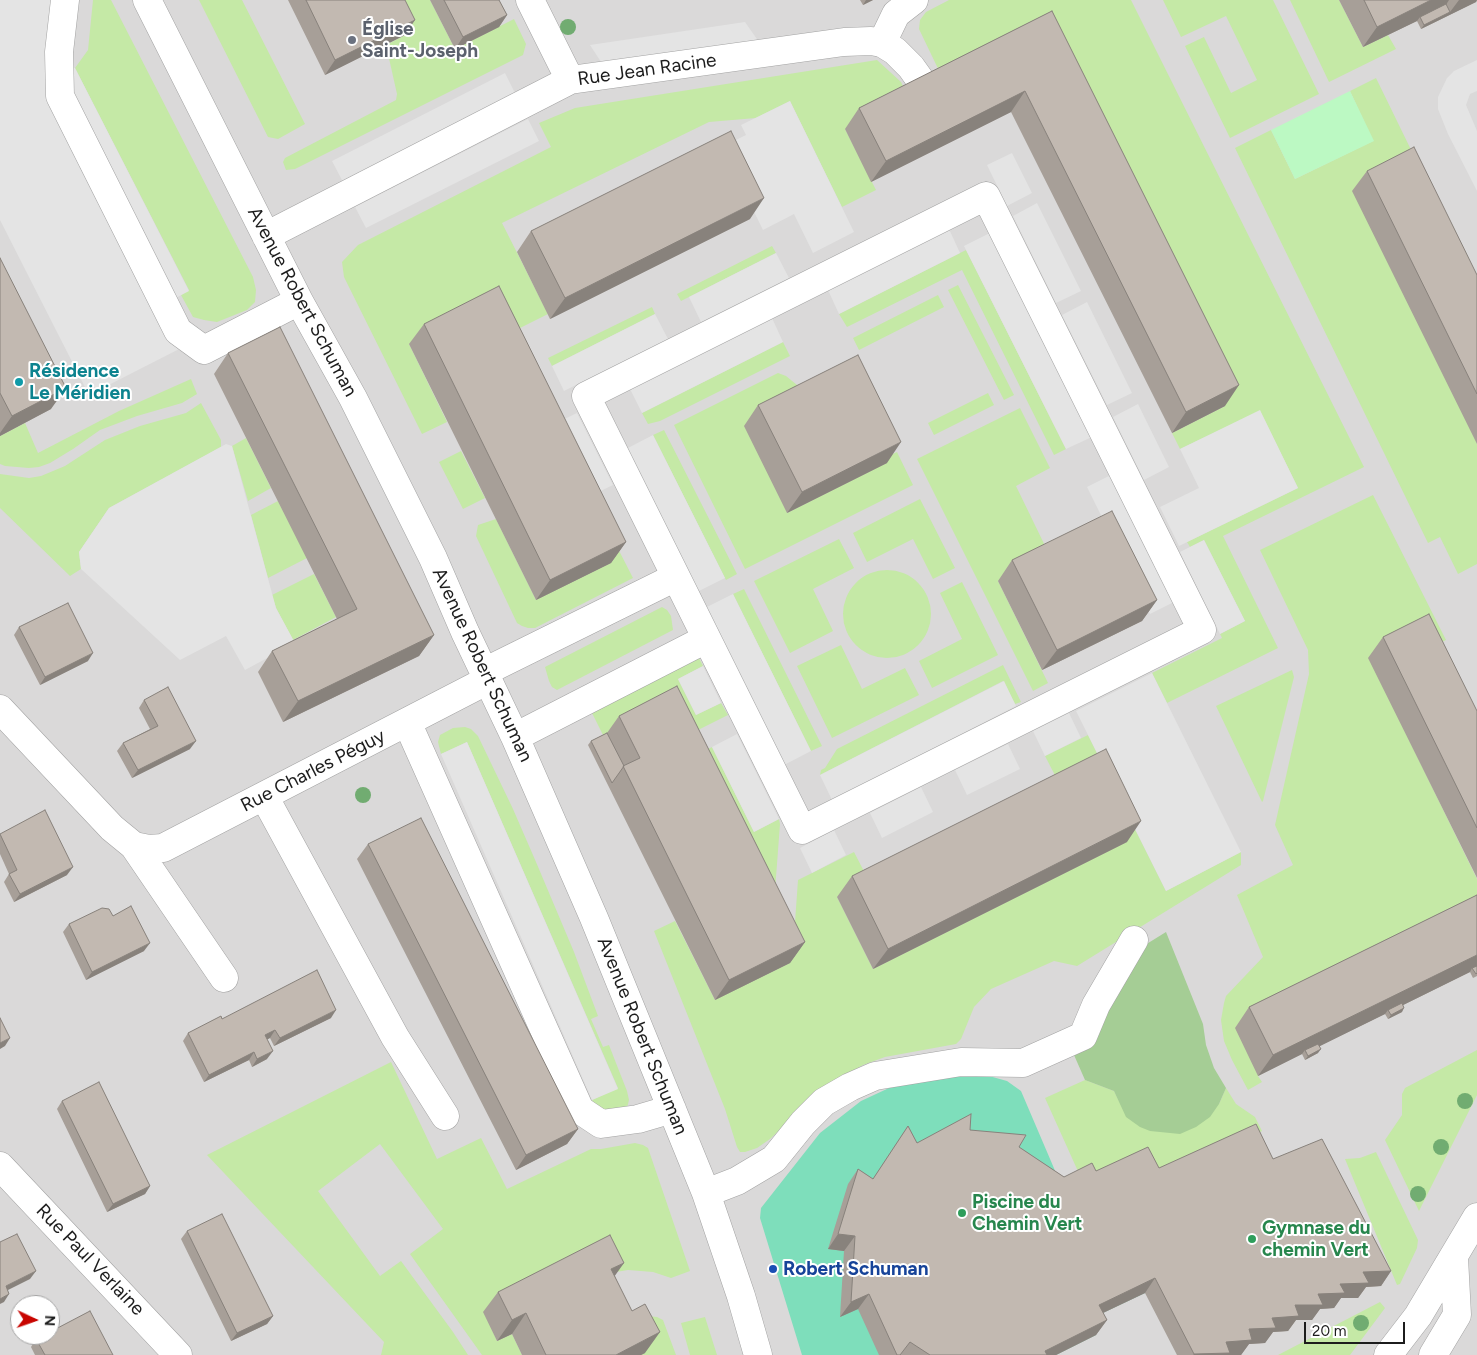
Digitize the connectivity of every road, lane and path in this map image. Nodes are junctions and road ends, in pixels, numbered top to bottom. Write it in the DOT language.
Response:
graph roads {
  1 [pos="65,0"];
  2 [pos="148,0"];
  3 [pos="530,0"];
  4 [pos="914,0"];
  5 [pos="882,44"];
  6 [pos="570,80"];
  7 [pos="926,88"];
  8 [pos="266,236"];
  9 [pos="299,301"];
  10 [pos="676,577"];
  11 [pos="706,639"];
  12 [pos="486,676"];
  13 [pos="0,709"];
  14 [pos="407,722"];
  15 [pos="515,737"];
  16 [pos="264,796"];
  17 [pos="134,846"];
  18 [pos="1134,940"];
  19 [pos="224,978"];
  20 [pos="672,1109"];
  21 [pos="445,1116"];
  22 [pos="0,1166"];
  23 [pos="706,1193"];
  24 [pos="1477,1217"];
  25 [pos="1454,1258"];
  26 [pos="178,1355"];
  27 [pos="758,1355"];
  28 [pos="1388,1355"];
  29 [pos="1433,1355"];
  1 -- 9 [label="street"];
  2 -- 8 [label="street, Avenue Robert Schuman"];
  3 -- 6 [label="street"];
  4 -- 5 [label="street"];
  5 -- 6 [label="street, Rue Jean Racine"];
  5 -- 7 [label="street, Rue Jean Racine"];
  6 -- 8 [label="street, Rue Jean Racine"];
  8 -- 9 [label="street, Avenue Robert Schuman"];
  9 -- 12 [label="street, Avenue Robert Schuman"];
  10 -- 11 [label="street"];
  10 -- 11 [label="street"];
  10 -- 12 [label="street, Rue Charles Péguy"];
  11 -- 15 [label="street"];
  12 -- 14 [label="street, Rue Charles Péguy"];
  12 -- 15 [label="street, Avenue Robert Schuman"];
  13 -- 17 [label="street"];
  14 -- 16 [label="street, Rue Charles Péguy"];
  14 -- 20 [label="street"];
  15 -- 20 [label="street, Avenue Robert Schuman"];
  16 -- 17 [label="street, Rue Charles Péguy"];
  16 -- 21 [label="street"];
  17 -- 19 [label="street"];
  18 -- 23 [label="street"];
  20 -- 23 [label="street, Avenue Robert Schuman"];
  22 -- 26 [label="street, Rue Paul Verlaine"];
  23 -- 27 [label="street, Avenue Robert Schuman"];
  24 -- 25 [label="street"];
  25 -- 28 [label="street"];
  25 -- 29 [label="street"];
}
